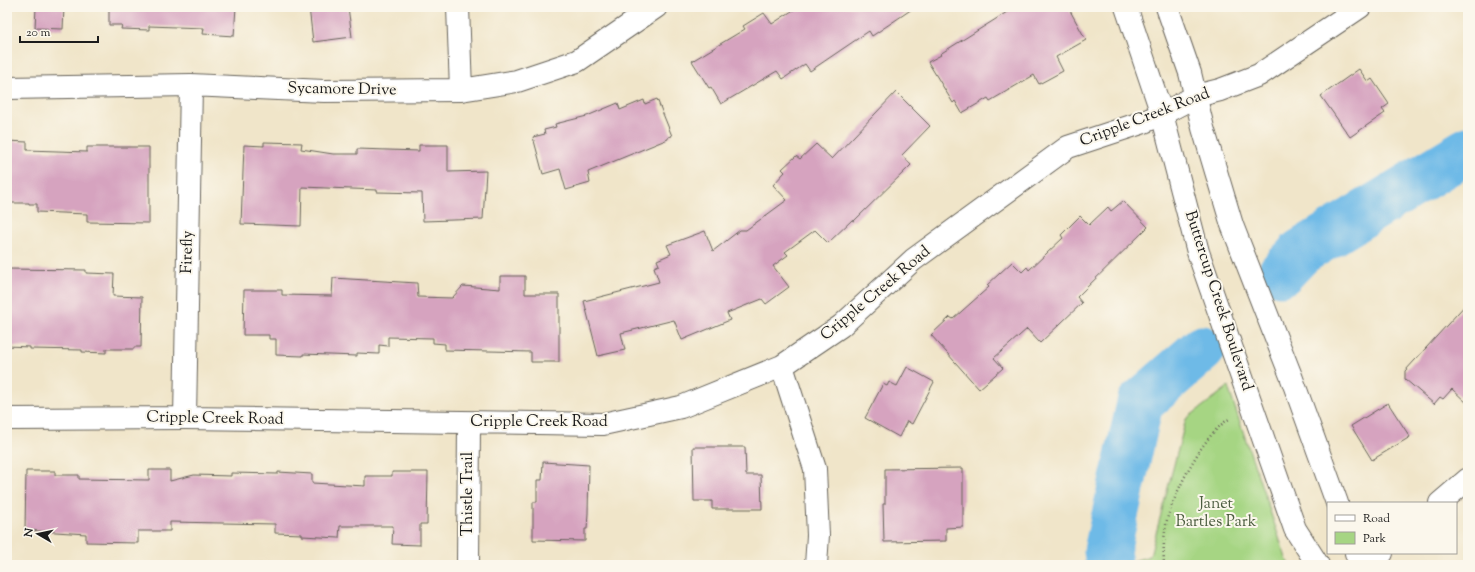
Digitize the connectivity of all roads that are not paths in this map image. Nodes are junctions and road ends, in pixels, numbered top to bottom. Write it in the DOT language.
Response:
graph roads {
  1 [pos="458,7"];
  2 [pos="656,7"];
  3 [pos="1126,7"];
  4 [pos="1167,7"];
  5 [pos="1360,7"];
  6 [pos="191,85"];
  7 [pos="7,88"];
  8 [pos="461,90"];
  9 [pos="1196,96"];
  10 [pos="1162,114"];
  11 [pos="782,366"];
  12 [pos="185,418"];
  13 [pos="7,419"];
  14 [pos="469,423"];
  15 [pos="1468,479"];
  16 [pos="1337,502"];
  17 [pos="1441,502"];
  18 [pos="1356,554"];
  19 [pos="1380,554"];
  20 [pos="468,565"];
  21 [pos="816,565"];
  22 [pos="1318,565"];
  23 [pos="1360,565"];
  24 [pos="1364,565"];
  1 -- 8 [label="street"];
  2 -- 8 [label="street, Sycamore Drive"];
  3 -- 10 [label="street, Buttercup Creek Boulevard"];
  4 -- 9 [label="street"];
  5 -- 9 [label="street, Cripple Creek Road"];
  6 -- 7 [label="street, Sycamore Drive"];
  6 -- 8 [label="street, Sycamore Drive"];
  6 -- 12 [label="street, Firefly"];
  9 -- 10 [label="street, Cripple Creek Road"];
  9 -- 16 [label="street"];
  10 -- 11 [label="street, Cripple Creek Road"];
  10 -- 22 [label="street, Buttercup Creek Boulevard"];
  11 -- 14 [label="street, Cripple Creek Road"];
  11 -- 21 [label="street"];
  12 -- 13 [label="street, Cripple Creek Road"];
  12 -- 14 [label="street, Cripple Creek Road"];
  14 -- 20 [label="street, Thistle Trail"];
  15 -- 17 [label="street"];
  18 -- 23 [label="street"];
  19 -- 24 [label="street"];
}
